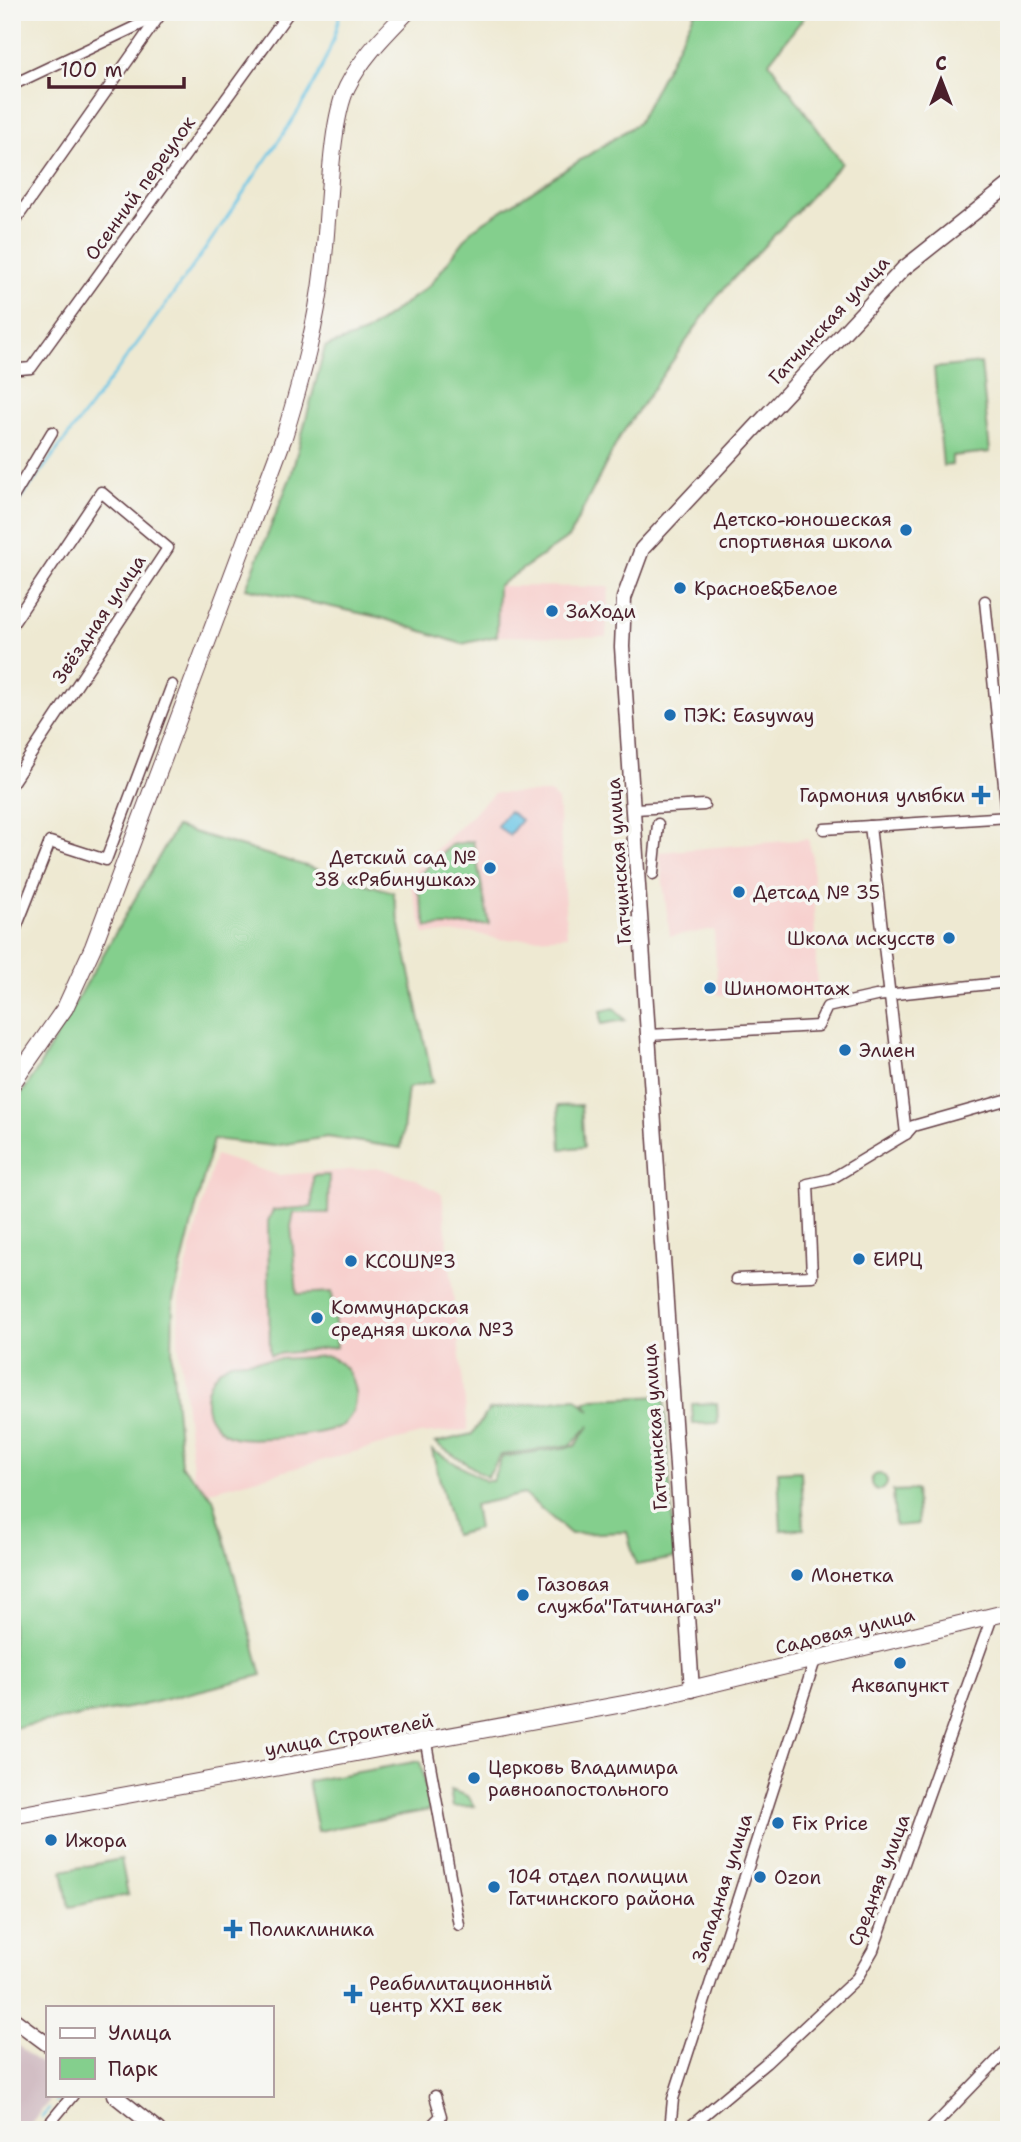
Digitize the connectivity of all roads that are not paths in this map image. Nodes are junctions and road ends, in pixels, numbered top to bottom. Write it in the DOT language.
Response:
graph roads {
  1 [pos="289,12"];
  2 [pos="407,12"];
  3 [pos="163,14"];
  4 [pos="12,85"];
  5 [pos="1009,185"];
  6 [pos="12,225"];
  7 [pos="12,364"];
  8 [pos="52,432"];
  9 [pos="12,499"];
  10 [pos="985,601"];
  11 [pos="12,625"];
  12 [pos="172,685"];
  13 [pos="12,783"];
  14 [pos="704,805"];
  15 [pos="635,809"];
  16 [pos="1008,817"];
  17 [pos="658,824"];
  18 [pos="870,826"];
  19 [pos="824,829"];
  20 [pos="1009,833"];
  21 [pos="653,874"];
  22 [pos="12,938"];
  23 [pos="1009,982"];
  24 [pos="887,995"];
  25 [pos="649,1035"];
  26 [pos="12,1084"];
  27 [pos="1009,1099"];
  28 [pos="906,1134"];
  29 [pos="736,1279"];
  30 [pos="1009,1612"];
  31 [pos="992,1617"];
  32 [pos="815,1660"];
  33 [pos="692,1690"];
  34 [pos="425,1743"];
  35 [pos="12,1816"];
  36 [pos="459,1925"];
  37 [pos="12,2018"];
  38 [pos="46,2043"];
  39 [pos="1009,2048"];
  40 [pos="72,2096"];
  41 [pos="115,2096"];
  42 [pos="435,2096"];
  43 [pos="670,2125"];
  44 [pos="44,2130"];
  45 [pos="158,2130"];
  46 [pos="427,2130"];
  47 [pos="686,2130"];
  48 [pos="930,2130"];
  1 -- 7 [label="street, Осенний переулок"];
  2 -- 26 [label="main road"];
  3 -- 4 [label="street"];
  3 -- 6 [label="street"];
  5 -- 15 [label="street, Гатчинская улица"];
  8 -- 9 [label="street"];
  10 -- 16 [label="street"];
  11 -- 13 [label="street, Звёздная улица"];
  12 -- 22 [label="street"];
  14 -- 15 [label="street"];
  15 -- 25 [label="street, Гатчинская улица"];
  16 -- 18 [label="street"];
  16 -- 20 [label="street"];
  17 -- 21 [label="street"];
  18 -- 19 [label="street"];
  18 -- 24 [label="street"];
  23 -- 24 [label="street"];
  24 -- 25 [label="street"];
  24 -- 28 [label="street"];
  25 -- 33 [label="street, Гатчинская улица"];
  27 -- 28 [label="street"];
  28 -- 29 [label="street"];
  30 -- 31 [label="main road, Садовая улица"];
  31 -- 32 [label="main road, Садовая улица"];
  31 -- 47 [label="street, Средняя улица"];
  32 -- 33 [label="main road, Садовая улица"];
  32 -- 43 [label="street, Западная улица"];
  33 -- 34 [label="main road, улица Строителей"];
  34 -- 35 [label="main road, улица Строителей"];
  34 -- 36 [label="street"];
  37 -- 38 [label="street"];
  39 -- 48 [label="street"];
  40 -- 44 [label="street"];
  41 -- 45 [label="street"];
  42 -- 46 [label="street"];
  43 -- 47 [label="street"];
}
